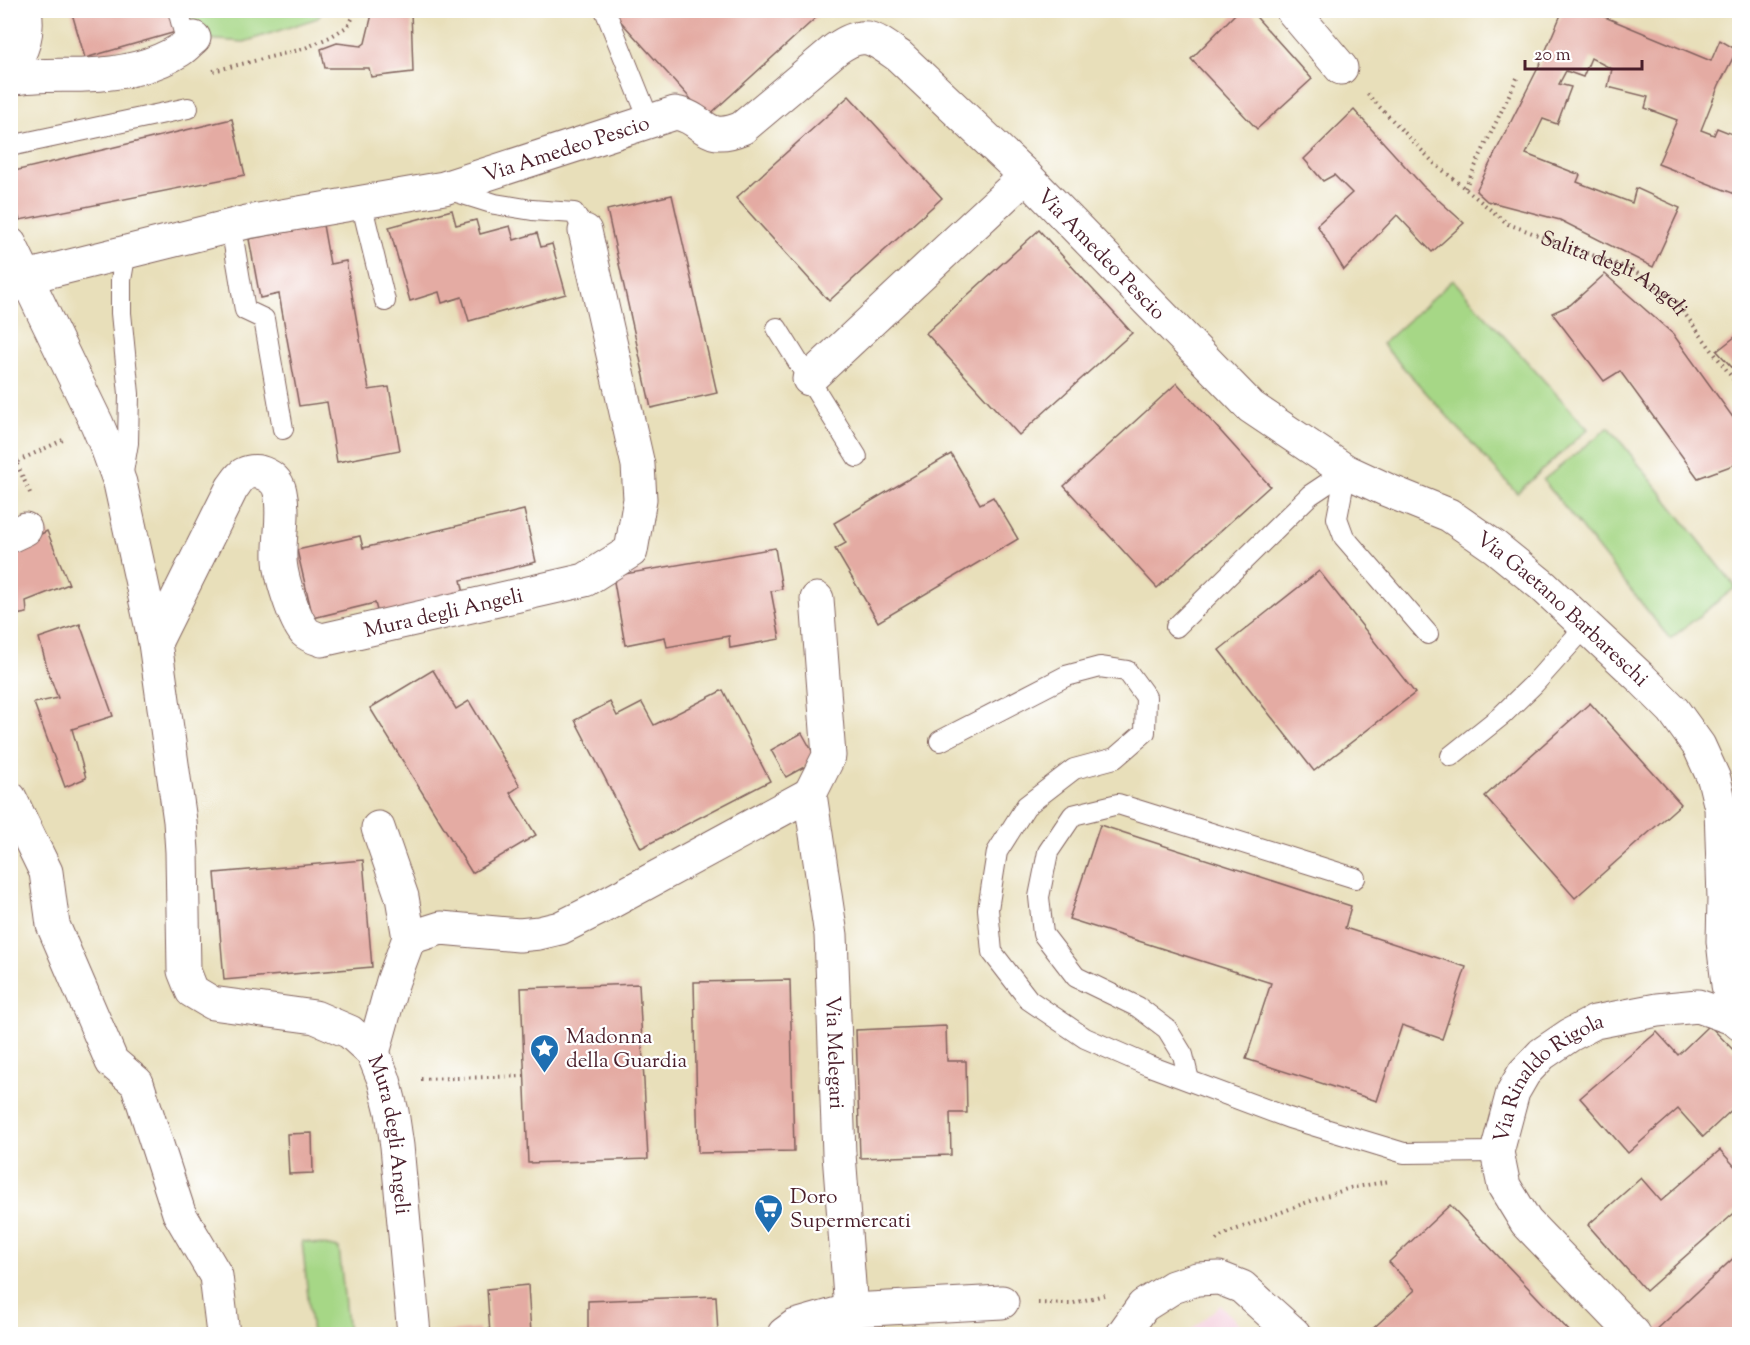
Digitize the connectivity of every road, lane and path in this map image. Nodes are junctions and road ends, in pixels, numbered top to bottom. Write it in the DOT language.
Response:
graph roads {
  1 [pos="25,10"];
  2 [pos="357,10"];
  3 [pos="605,10"];
  4 [pos="1292,10"];
  5 [pos="186,31"];
  6 [pos="1341,68"];
  7 [pos="10,70"];
  8 [pos="212,72"];
  9 [pos="1518,76"];
  10 [pos="10,79"];
  11 [pos="188,108"];
  12 [pos="650,122"];
  13 [pos="10,146"];
  14 [pos="1026,176"];
  15 [pos="444,188"];
  16 [pos="1465,188"];
  17 [pos="361,202"];
  18 [pos="231,226"];
  19 [pos="585,231"];
  20 [pos="10,244"];
  21 [pos="126,251"];
  22 [pos="26,277"];
  23 [pos="385,301"];
  24 [pos="777,328"];
  25 [pos="1177,332"];
  26 [pos="809,379"];
  27 [pos="1740,388"];
  28 [pos="97,424"];
  29 [pos="283,429"];
  30 [pos="857,457"];
  31 [pos="1346,471"];
  32 [pos="120,483"];
  33 [pos="18,533"];
  34 [pos="817,598"];
  35 [pos="1586,626"];
  36 [pos="1176,627"];
  37 [pos="1428,634"];
  38 [pos="155,643"];
  39 [pos="940,741"];
  40 [pos="1451,756"];
  41 [pos="810,794"];
  42 [pos="10,798"];
  43 [pos="378,828"];
  44 [pos="1355,878"];
  45 [pos="409,938"];
  46 [pos="1737,1021"];
  47 [pos="378,1066"];
  48 [pos="525,1076"];
  49 [pos="1189,1080"];
  50 [pos="1497,1152"];
  51 [pos="1394,1180"];
  52 [pos="1209,1244"];
  53 [pos="1113,1292"];
  54 [pos="1002,1302"];
  55 [pos="850,1310"];
  56 [pos="223,1335"];
  57 [pos="414,1335"];
  58 [pos="784,1335"];
  59 [pos="1123,1335"];
  60 [pos="1294,1335"];
  61 [pos="1634,1335"];
  1 -- 7 [label="street"];
  2 -- 8 [label="path"];
  3 -- 12 [label="lane"];
  4 -- 6 [label="street"];
  5 -- 10 [label="street"];
  6 -- 16 [label="path, Salita degli Angeli"];
  9 -- 16 [label="path"];
  11 -- 13 [label="lane"];
  12 -- 14 [label="street, Via Amedeo Pescio"];
  12 -- 15 [label="street, Via Amedeo Pescio"];
  14 -- 25 [label="street, Via Amedeo Pescio"];
  14 -- 26 [label="street, Via Amedeo Pescio"];
  15 -- 17 [label="street, Via Amedeo Pescio"];
  15 -- 19 [label="lane"];
  16 -- 27 [label="path, Salita degli Angeli"];
  17 -- 18 [label="street, Via Amedeo Pescio"];
  17 -- 23 [label="lane"];
  18 -- 21 [label="street, Via Amedeo Pescio"];
  18 -- 29 [label="lane"];
  19 -- 38 [label="street, Mura degli Angeli"];
  20 -- 22 [label="street, Mura degli Angeli"];
  21 -- 22 [label="street, Via Amedeo Pescio"];
  21 -- 32 [label="lane"];
  22 -- 28 [label="street, Mura degli Angeli"];
  24 -- 26 [label="lane"];
  25 -- 31 [label="street, Via Gaetano Barbareschi"];
  26 -- 30 [label="lane"];
  28 -- 32 [label="street, Mura degli Angeli"];
  28 -- 33 [label="path"];
  31 -- 35 [label="street, Via Gaetano Barbareschi"];
  31 -- 36 [label="lane"];
  31 -- 37 [label="lane"];
  32 -- 38 [label="street, Mura degli Angeli"];
  34 -- 41 [label="street"];
  35 -- 40 [label="lane"];
  35 -- 46 [label="street, Via Gaetano Barbareschi"];
  38 -- 47 [label="street, Mura degli Angeli"];
  39 -- 49 [label="lane"];
  41 -- 45 [label="street"];
  41 -- 55 [label="street, Via Melegari"];
  42 -- 56 [label="street"];
  43 -- 45 [label="street"];
  44 -- 49 [label="lane"];
  45 -- 47 [label="street"];
  46 -- 50 [label="street, Via Rinaldo Rigola"];
  47 -- 48 [label="path"];
  47 -- 57 [label="street, Mura degli Angeli"];
  49 -- 50 [label="lane"];
  50 -- 61 [label="street, Via Rinaldo Rigola"];
  51 -- 52 [label="path"];
  53 -- 54 [label="path"];
  54 -- 55 [label="street"];
  55 -- 58 [label="street"];
  59 -- 60 [label="street"];
}
